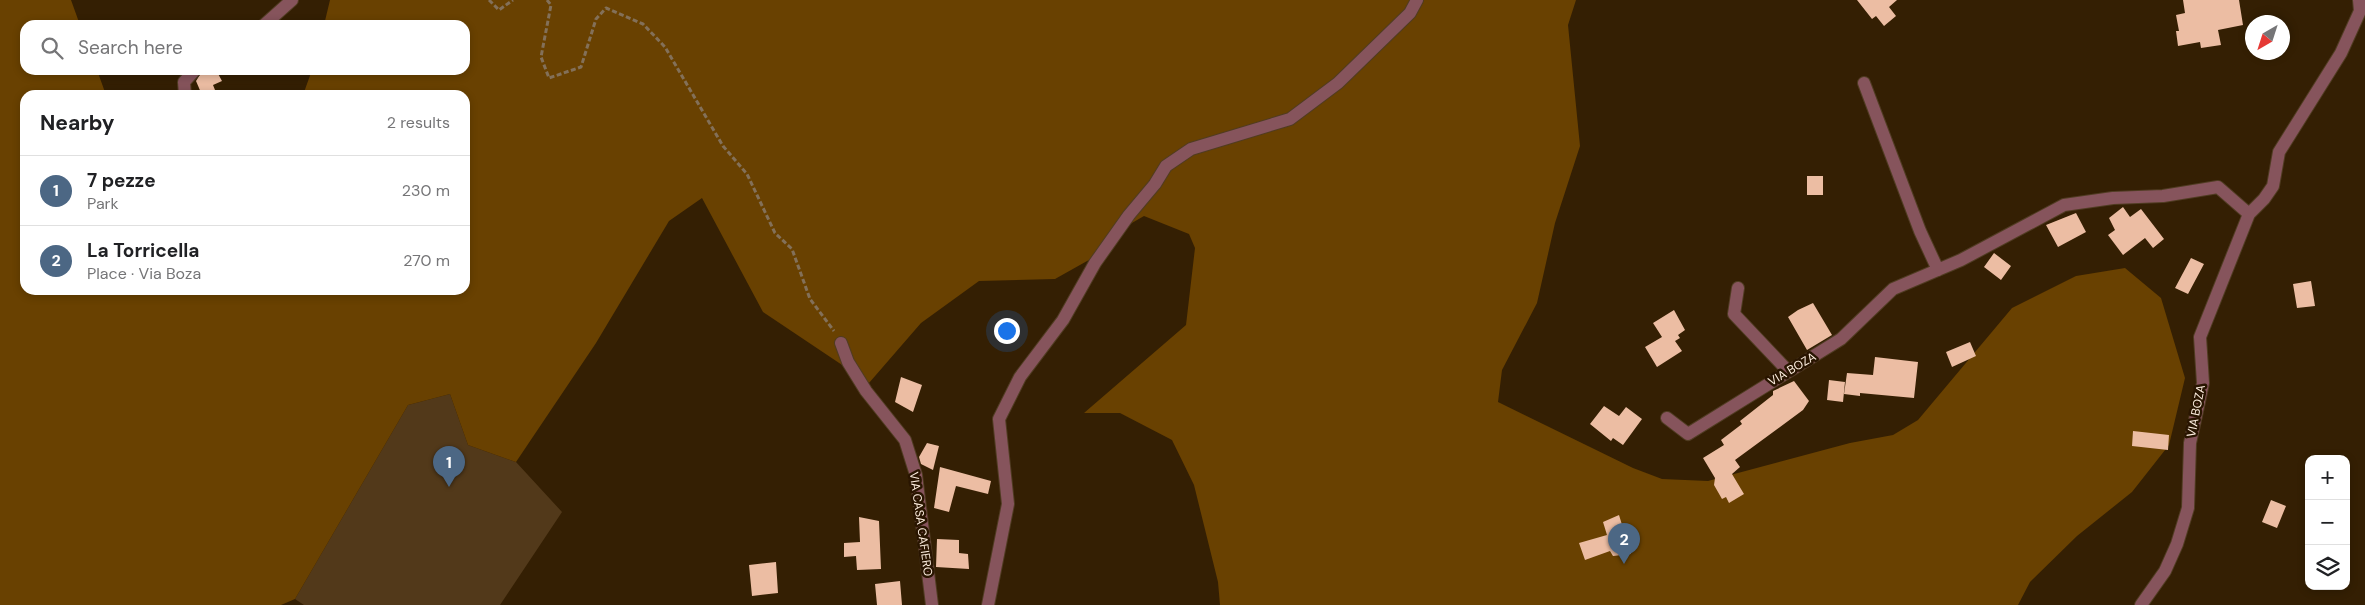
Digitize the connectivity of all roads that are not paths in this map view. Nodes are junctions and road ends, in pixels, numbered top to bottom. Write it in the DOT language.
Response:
graph roads {
  1 [pos="292,0"];
  2 [pos="1417,0"];
  3 [pos="2360,0"];
  4 [pos="270,20"];
  5 [pos="190,75"];
  6 [pos="1864,84"];
  7 [pos="185,90"];
  8 [pos="2249,214"];
  9 [pos="1938,270"];
  10 [pos="1738,288"];
  11 [pos="841,343"];
  12 [pos="1788,371"];
  13 [pos="1667,418"];
  14 [pos="932,605"];
  15 [pos="988,605"];
  16 [pos="2141,605"];
  1 -- 4 [label="street"];
  2 -- 15 [label="street"];
  3 -- 8 [label="street, VIA BOZA"];
  5 -- 7 [label="street"];
  6 -- 9 [label="street"];
  8 -- 9 [label="street, VIA BOZA"];
  8 -- 16 [label="street, VIA BOZA"];
  9 -- 12 [label="street, VIA BOZA"];
  10 -- 12 [label="street"];
  11 -- 14 [label="street, VIA CASA CAFIERO"];
  12 -- 13 [label="street, VIA BOZA"];
}
